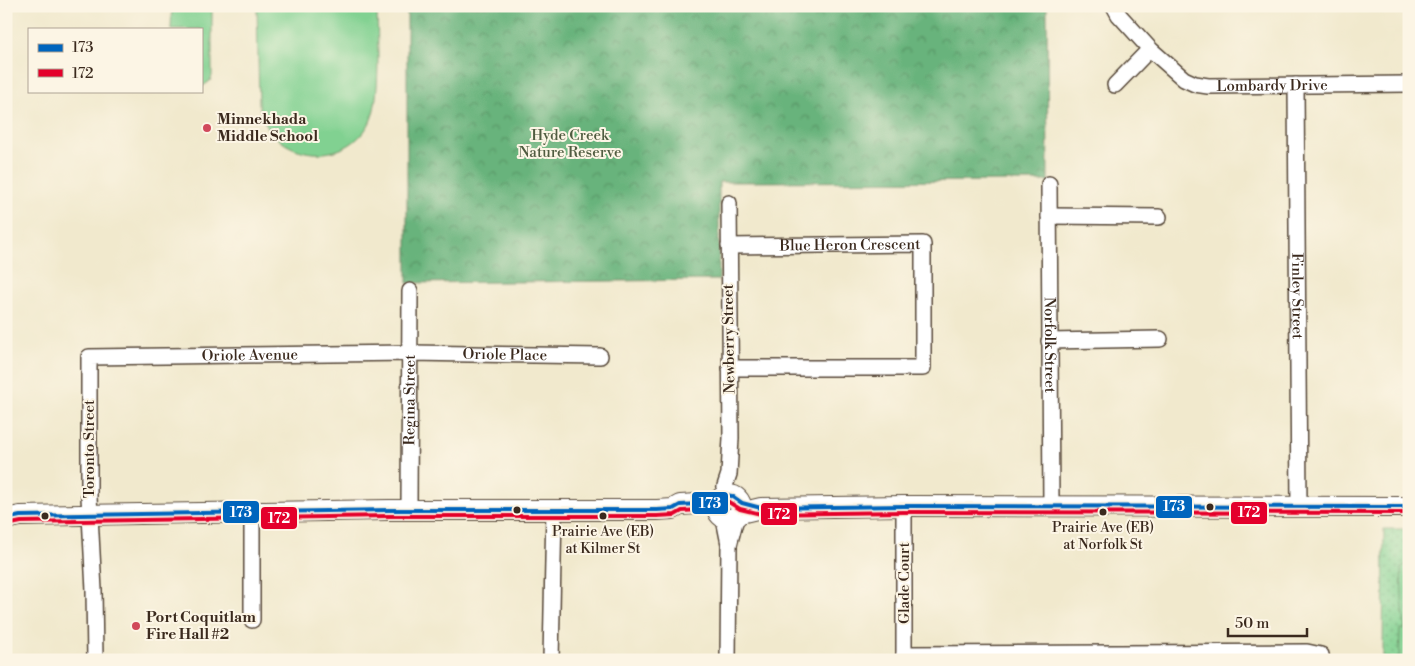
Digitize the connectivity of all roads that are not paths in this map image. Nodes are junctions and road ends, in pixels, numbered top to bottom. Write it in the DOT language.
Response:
graph roads {
  1 [pos="1114,6"];
  2 [pos="1150,48"];
  3 [pos="1409,84"];
  4 [pos="1115,85"];
  5 [pos="1296,85"];
  6 [pos="1049,184"];
  7 [pos="729,203"];
  8 [pos="1049,216"];
  9 [pos="1159,217"];
  10 [pos="728,246"];
  11 [pos="410,291"];
  12 [pos="1160,339"];
  13 [pos="1049,341"];
  14 [pos="410,353"];
  15 [pos="600,356"];
  16 [pos="89,357"];
  17 [pos="730,368"];
  18 [pos="904,506"];
  19 [pos="1050,506"];
  20 [pos="1299,506"];
  21 [pos="729,508"];
  22 [pos="1409,508"];
  23 [pos="409,509"];
  24 [pos="554,510"];
  25 [pos="252,512"];
  26 [pos="11,515"];
  27 [pos="90,515"];
  28 [pos="252,620"];
  29 [pos="904,657"];
  30 [pos="95,660"];
  31 [pos="551,660"];
  32 [pos="728,660"];
  33 [pos="1322,660"];
  1 -- 2 [label="street, Lombardy Drive"];
  2 -- 4 [label="street"];
  2 -- 5 [label="street, Lombardy Drive"];
  3 -- 5 [label="street, Lombardy Drive"];
  5 -- 20 [label="street, Finley Street"];
  6 -- 8 [label="street, Norfolk Street"];
  7 -- 10 [label="street, Newberry Street"];
  8 -- 9 [label="street"];
  8 -- 13 [label="street, Norfolk Street"];
  10 -- 17 [label="street, Newberry Street"];
  10 -- 17 [label="street, Blue Heron Crescent"];
  11 -- 14 [label="street, Regina Street"];
  12 -- 13 [label="street"];
  13 -- 19 [label="street, Norfolk Street"];
  14 -- 15 [label="street, Oriole Place"];
  14 -- 16 [label="street, Oriole Avenue"];
  14 -- 23 [label="street, Regina Street"];
  16 -- 27 [label="street, Toronto Street"];
  17 -- 21 [label="street, Newberry Street"];
  18 -- 19 [label="main road"];
  18 -- 21 [label="main road"];
  18 -- 29 [label="street, Glade Court"];
  19 -- 20 [label="main road"];
  20 -- 22 [label="main road"];
  21 -- 24 [label="main road"];
  21 -- 32 [label="street, Newberry Street"];
  23 -- 24 [label="main road"];
  23 -- 25 [label="main road"];
  24 -- 31 [label="street"];
  25 -- 27 [label="main road"];
  25 -- 28 [label="street"];
  26 -- 27 [label="main road"];
  27 -- 30 [label="street, Toronto Street"];
  29 -- 33 [label="street"];
}
